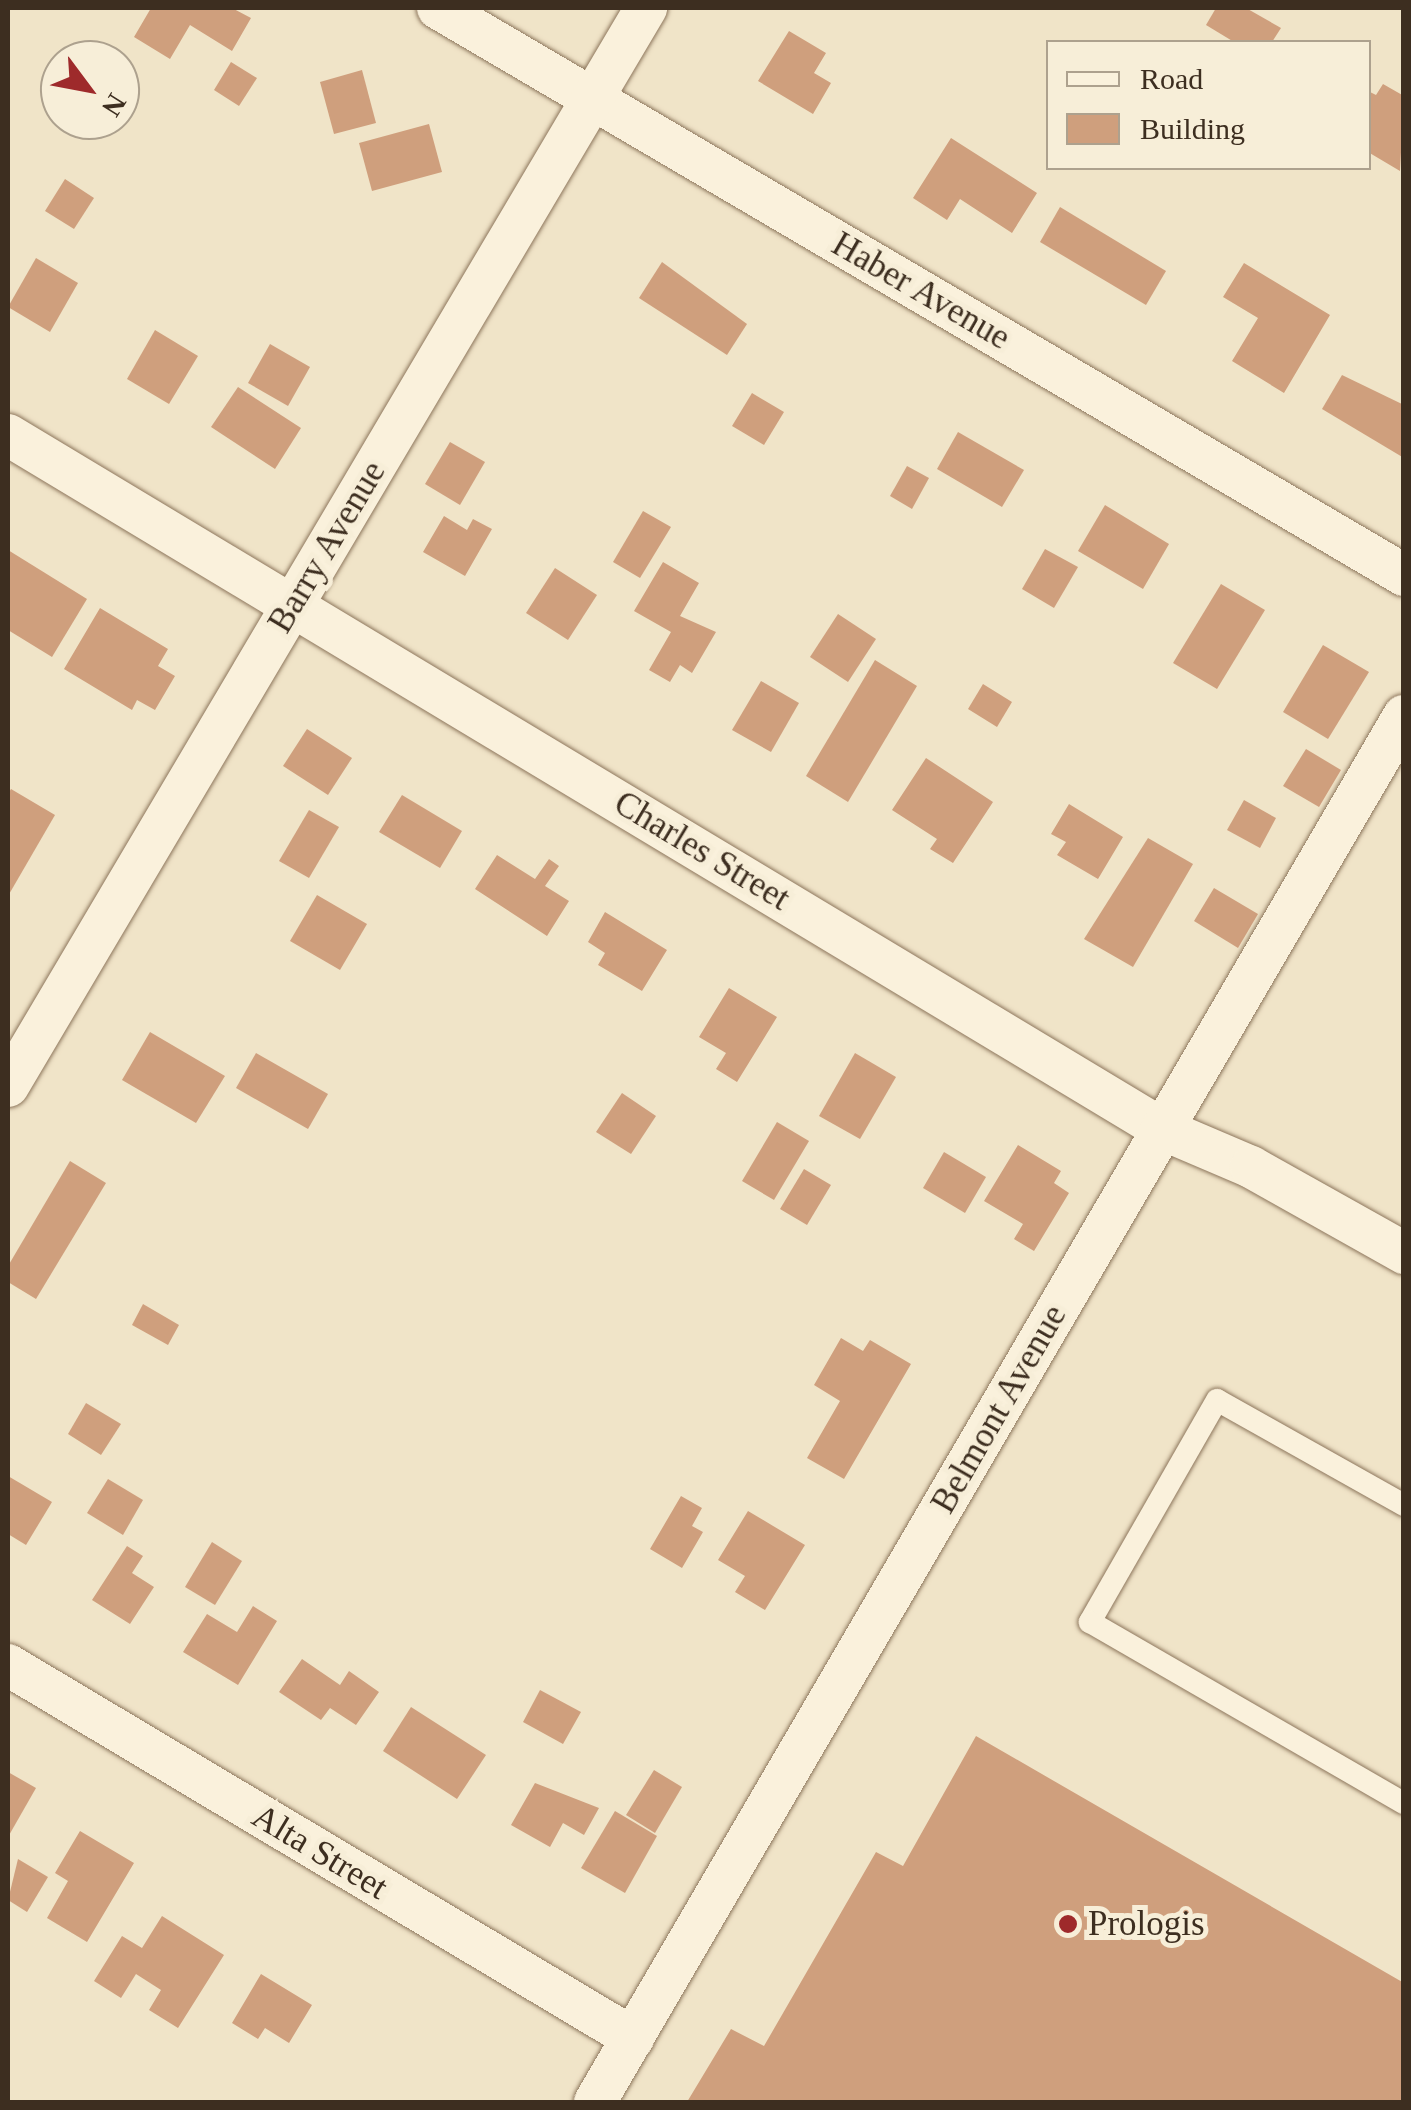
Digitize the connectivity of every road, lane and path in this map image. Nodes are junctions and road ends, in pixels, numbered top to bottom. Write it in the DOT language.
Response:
graph roads {
  1 [pos="438,8"];
  2 [pos="646,8"];
  3 [pos="592,97"];
  4 [pos="8,435"];
  5 [pos="1404,574"];
  6 [pos="293,604"];
  7 [pos="1404,716"];
  8 [pos="8,1086"];
  9 [pos="1162,1129"];
  10 [pos="1404,1253"];
  11 [pos="1404,1505"];
  12 [pos="8,1665"];
  13 [pos="1404,1803"];
  14 [pos="633,2038"];
  15 [pos="595,2102"];
  1 -- 3 [label="street, Haber Avenue"];
  2 -- 3 [label="street, Barry Avenue"];
  3 -- 5 [label="street, Haber Avenue"];
  3 -- 6 [label="street, Barry Avenue"];
  4 -- 6 [label="street, Charles Street"];
  6 -- 8 [label="street, Barry Avenue"];
  6 -- 9 [label="street, Charles Street"];
  7 -- 9 [label="street, Belmont Avenue"];
  9 -- 10 [label="street, Charles Street"];
  9 -- 14 [label="street, Belmont Avenue"];
  11 -- 13 [label="lane"];
  12 -- 14 [label="street, Alta Street"];
  14 -- 15 [label="street, Belmont Avenue"];
}
